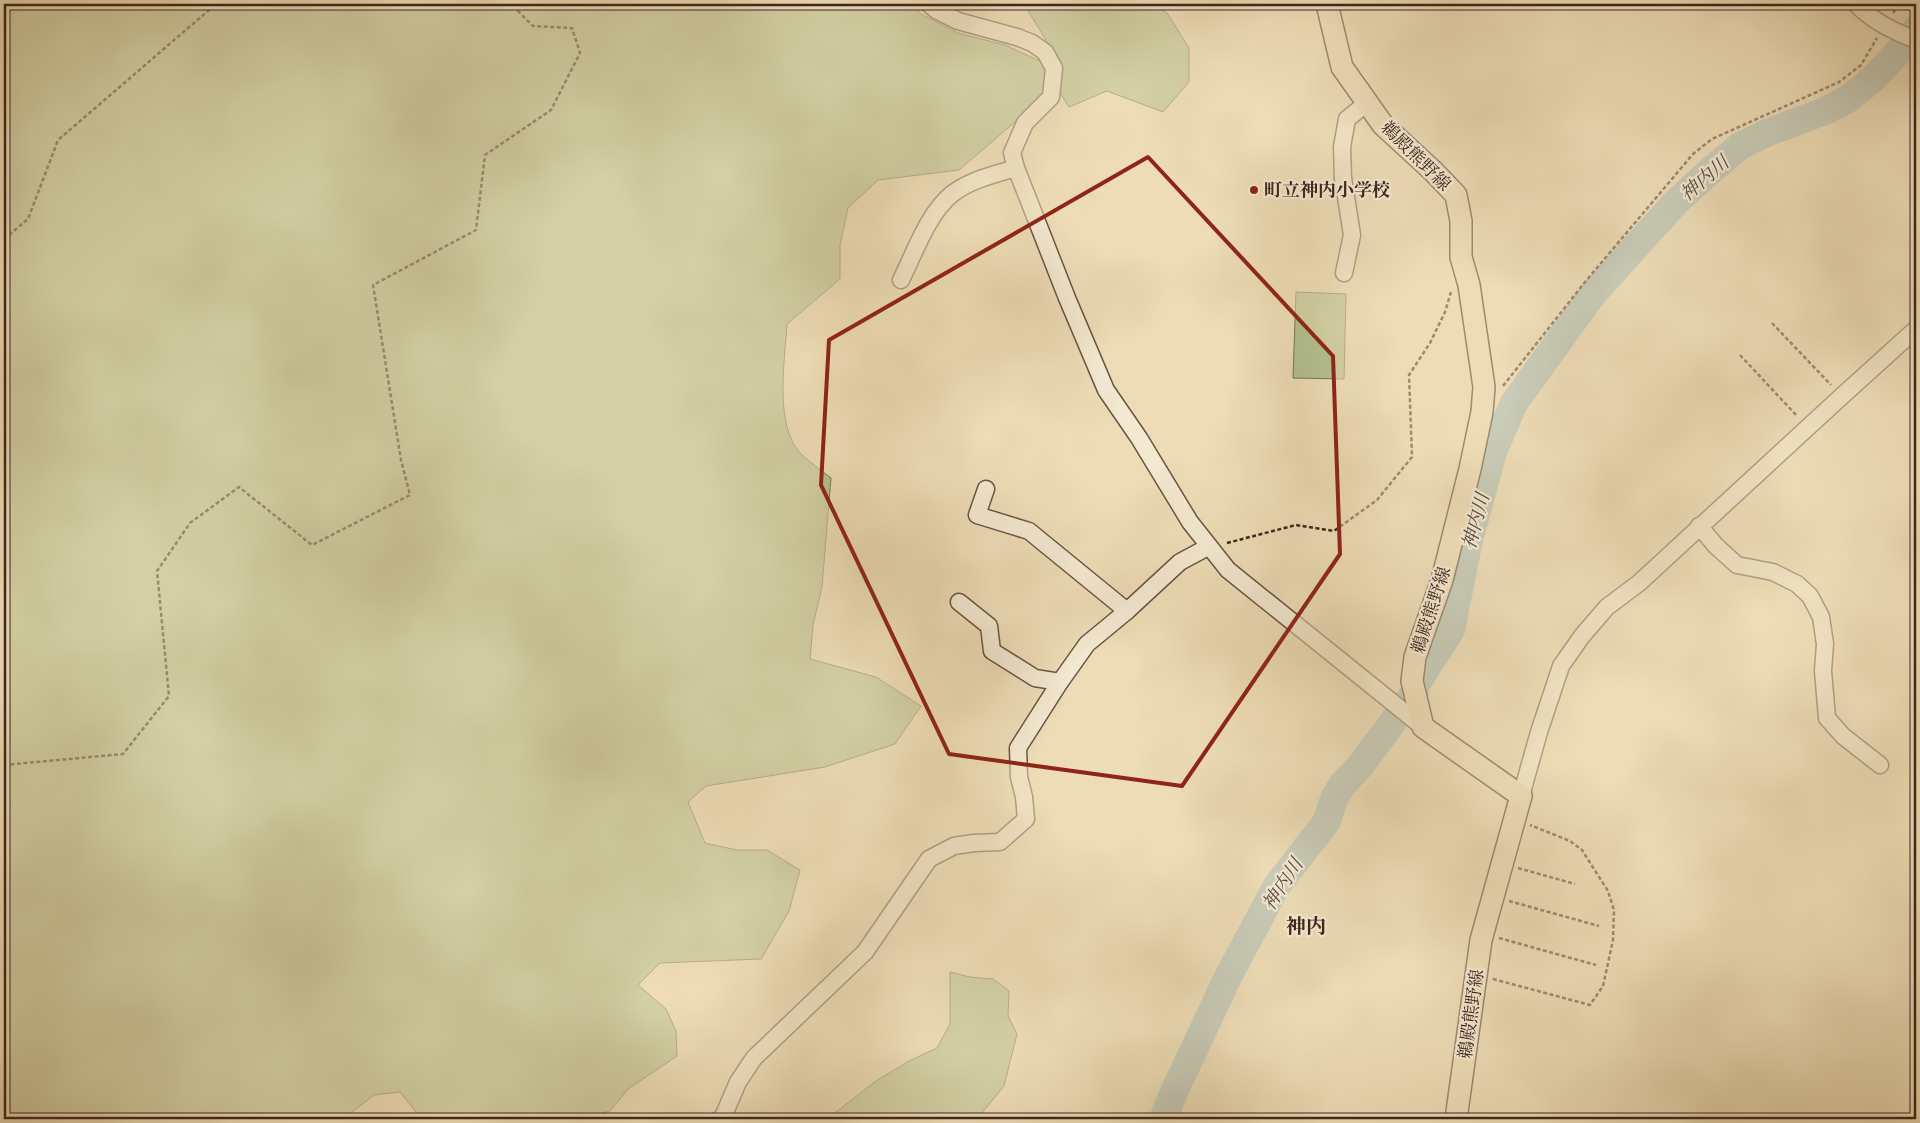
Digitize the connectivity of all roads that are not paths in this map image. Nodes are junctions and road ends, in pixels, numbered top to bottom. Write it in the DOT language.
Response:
graph roads {
  1 [pos="929,4"];
  2 [pos="1327,4"];
  3 [pos="1856,4"];
  4 [pos="1916,40"];
  5 [pos="1367,103"];
  6 [pos="1016,168"];
  7 [pos="1344,273"];
  8 [pos="901,280"];
  9 [pos="1916,330"];
  10 [pos="986,489"];
  11 [pos="1699,526"];
  12 [pos="1208,548"];
  13 [pos="959,602"];
  14 [pos="1127,611"];
  15 [pos="1060,682"];
  16 [pos="1423,727"];
  17 [pos="1880,765"];
  18 [pos="1520,796"];
  19 [pos="720,1119"];
  20 [pos="1456,1119"];
  1 -- 6 [label="street"];
  2 -- 5 [label="main road, 鵜殿熊野線"];
  3 -- 4 [label="street"];
  5 -- 7 [label="street"];
  5 -- 16 [label="main road, 鵜殿熊野線"];
  6 -- 8 [label="street"];
  6 -- 12 [label="street"];
  9 -- 11 [label="street"];
  10 -- 14 [label="street"];
  11 -- 17 [label="street"];
  11 -- 18 [label="street"];
  12 -- 14 [label="street"];
  12 -- 16 [label="street"];
  13 -- 15 [label="street"];
  14 -- 15 [label="street"];
  15 -- 19 [label="street"];
  16 -- 18 [label="main road"];
  18 -- 20 [label="main road, 鵜殿熊野線"];
}
